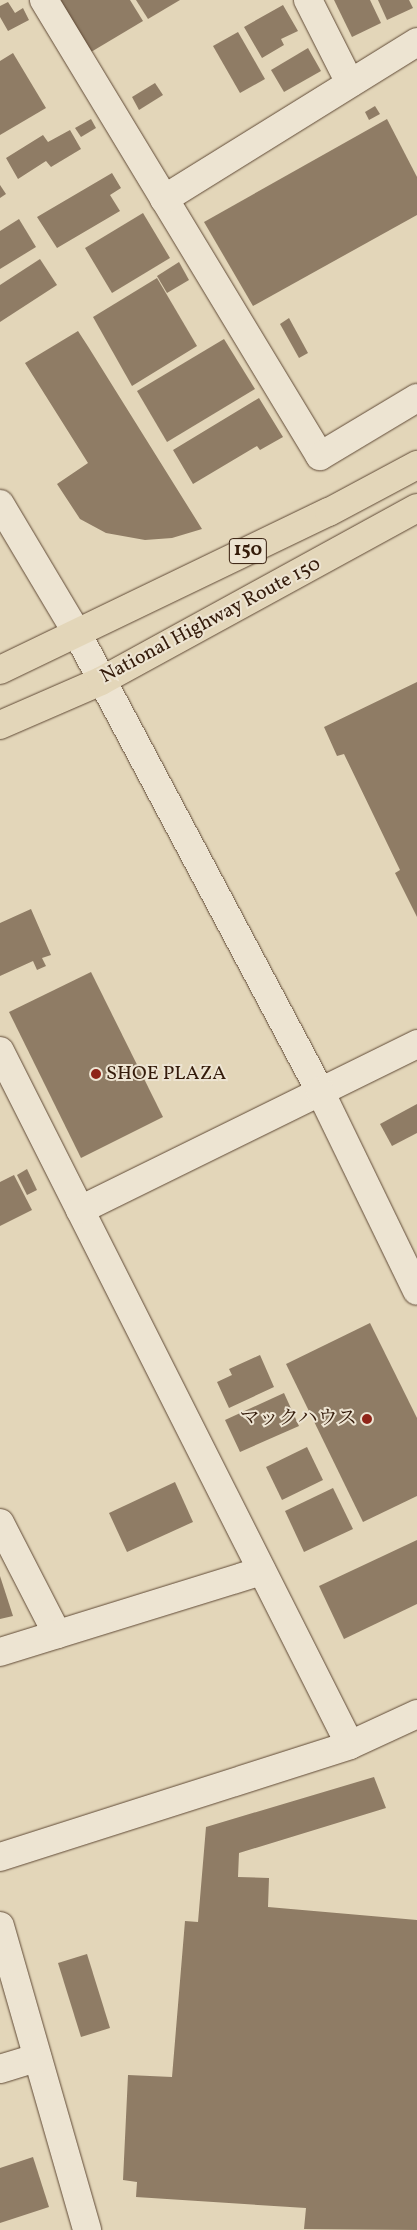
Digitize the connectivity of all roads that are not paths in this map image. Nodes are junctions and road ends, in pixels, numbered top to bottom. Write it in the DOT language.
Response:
graph roads {
  1 [pos="44,0"];
  2 [pos="308,0"];
  3 [pos="417,42"];
  4 [pos="350,84"];
  5 [pos="164,199"];
  6 [pos="417,398"];
  7 [pos="417,465"];
  8 [pos="0,504"];
  9 [pos="417,508"];
  10 [pos="77,634"];
  11 [pos="0,670"];
  12 [pos="101,681"];
  13 [pos="0,725"];
  14 [pos="417,1044"];
  15 [pos="0,1051"];
  16 [pos="320,1091"];
  17 [pos="80,1210"];
  18 [pos="417,1292"];
  19 [pos="0,1523"];
  20 [pos="262,1571"];
  21 [pos="57,1634"];
  22 [pos="0,1652"];
  23 [pos="417,1714"];
  24 [pos="350,1745"];
  25 [pos="0,1857"];
  26 [pos="0,1926"];
  27 [pos="37,2058"];
  28 [pos="0,2069"];
  29 [pos="87,2230"];
  1 -- 5 [label="street"];
  2 -- 4 [label="street"];
  3 -- 4 [label="street"];
  4 -- 5 [label="street"];
  5 -- 6 [label="street"];
  7 -- 10 [label="highway, 150"];
  8 -- 10 [label="street"];
  9 -- 12 [label="highway, National Highway Route 150 / 150"];
  10 -- 11 [label="highway, 150"];
  10 -- 12 [label="street"];
  12 -- 13 [label="highway, National Highway Route 150 / 150"];
  12 -- 16 [label="street"];
  14 -- 16 [label="street"];
  15 -- 17 [label="street"];
  16 -- 17 [label="street"];
  16 -- 18 [label="street"];
  17 -- 20 [label="street"];
  19 -- 21 [label="street"];
  20 -- 21 [label="street"];
  20 -- 24 [label="street"];
  21 -- 22 [label="street"];
  23 -- 24 [label="street"];
  24 -- 25 [label="street"];
  26 -- 27 [label="street"];
  27 -- 28 [label="street"];
  27 -- 29 [label="street"];
}
